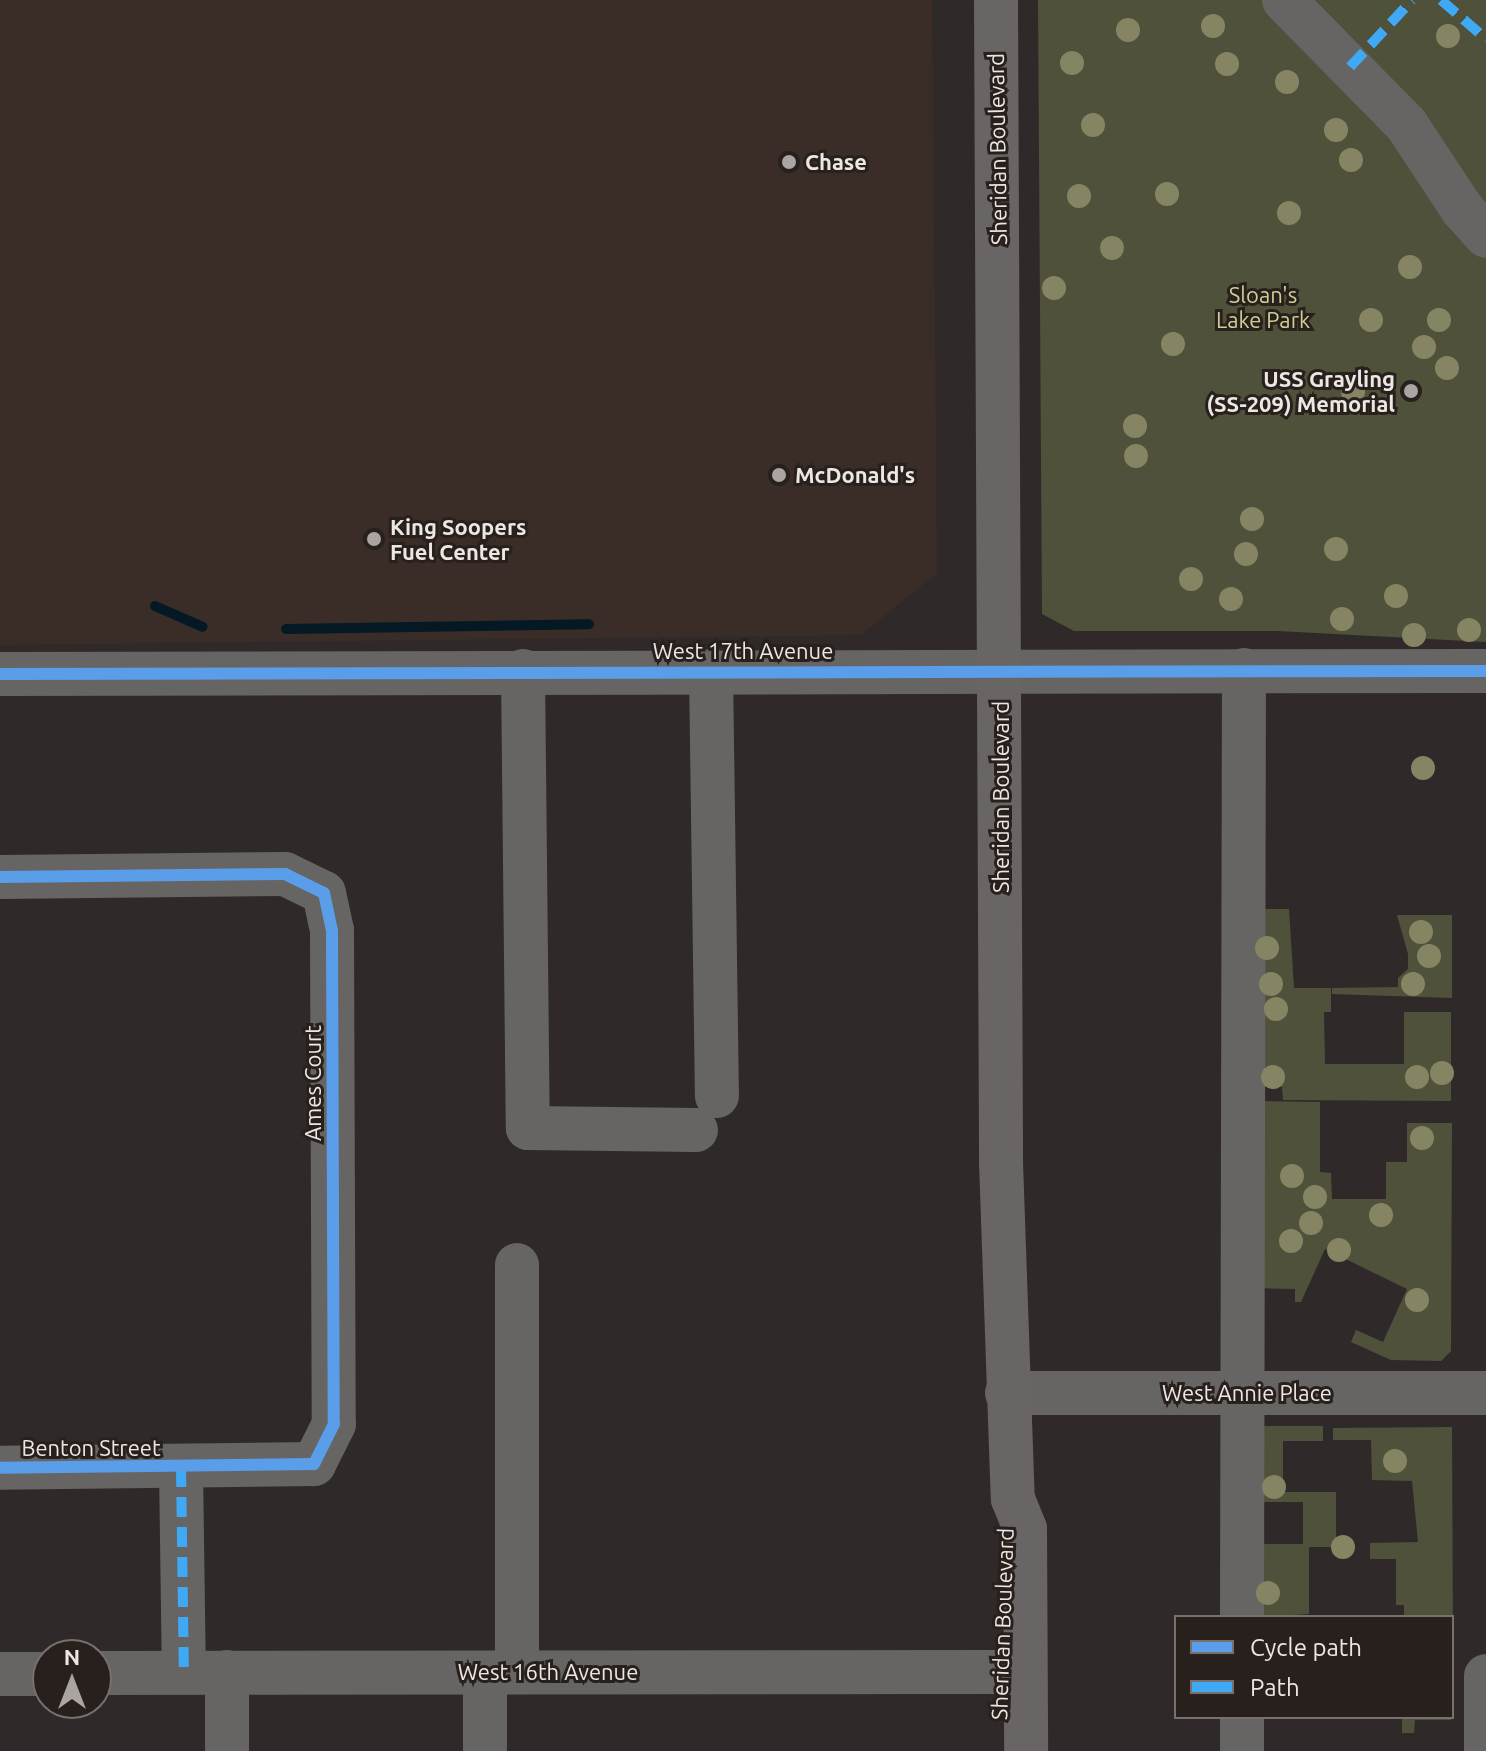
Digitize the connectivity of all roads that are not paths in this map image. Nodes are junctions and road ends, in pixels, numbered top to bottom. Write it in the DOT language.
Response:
graph roads {
  1 [pos="996,0"];
  2 [pos="1284,0"];
  3 [pos="1486,236"];
  4 [pos="1001,670"];
  5 [pos="1244,670"];
  6 [pos="523,671"];
  7 [pos="711,671"];
  8 [pos="1486,671"];
  9 [pos="0,674"];
  10 [pos="0,877"];
  11 [pos="517,1265"];
  12 [pos="1007,1393"];
  13 [pos="1243,1393"];
  14 [pos="1486,1393"];
  15 [pos="181,1467"];
  16 [pos="0,1468"];
  17 [pos="1013,1499"];
  18 [pos="1242,1615"];
  19 [pos="184,1672"];
  20 [pos="227,1672"];
  21 [pos="501,1672"];
  22 [pos="999,1672"];
  23 [pos="112,1673"];
  24 [pos="0,1674"];
  25 [pos="32,1674"];
  26 [pos="1486,1676"];
  27 [pos="1242,1719"];
  28 [pos="227,1751"];
  29 [pos="485,1751"];
  30 [pos="999,1751"];
  31 [pos="1026,1751"];
  32 [pos="1242,1751"];
  33 [pos="1486,1751"];
  1 -- 4 [label="main road, Sheridan Boulevard"];
  2 -- 3 [label="street"];
  4 -- 5 [label="street, West 17th Avenue"];
  4 -- 7 [label="street, West 17th Avenue"];
  4 -- 12 [label="main road, Sheridan Boulevard"];
  5 -- 8 [label="street, West 17th Avenue"];
  5 -- 13 [label="street"];
  6 -- 7 [label="street, West 17th Avenue"];
  6 -- 7 [label="street"];
  6 -- 9 [label="street, West 17th Avenue"];
  10 -- 15 [label="street, Ames Court"];
  11 -- 21 [label="street"];
  12 -- 13 [label="street, West Annie Place"];
  12 -- 17 [label="main road, Sheridan Boulevard"];
  13 -- 14 [label="street, West Annie Place"];
  13 -- 18 [label="street"];
  15 -- 16 [label="street, Benton Street"];
  15 -- 19 [label="street, Benton Street"];
  17 -- 22 [label="main road, Sheridan Boulevard"];
  17 -- 31 [label="main road, Sheridan Boulevard"];
  19 -- 20 [label="street, West 16th Avenue"];
  19 -- 23 [label="street, West 16th Avenue"];
  20 -- 21 [label="street, West 16th Avenue"];
  20 -- 28 [label="street"];
  21 -- 22 [label="street, West 16th Avenue"];
  21 -- 29 [label="street"];
  22 -- 30 [label="main road, Sheridan Boulevard"];
  24 -- 25 [label="street"];
  26 -- 33 [label="street"];
  27 -- 32 [label="street"];
}
